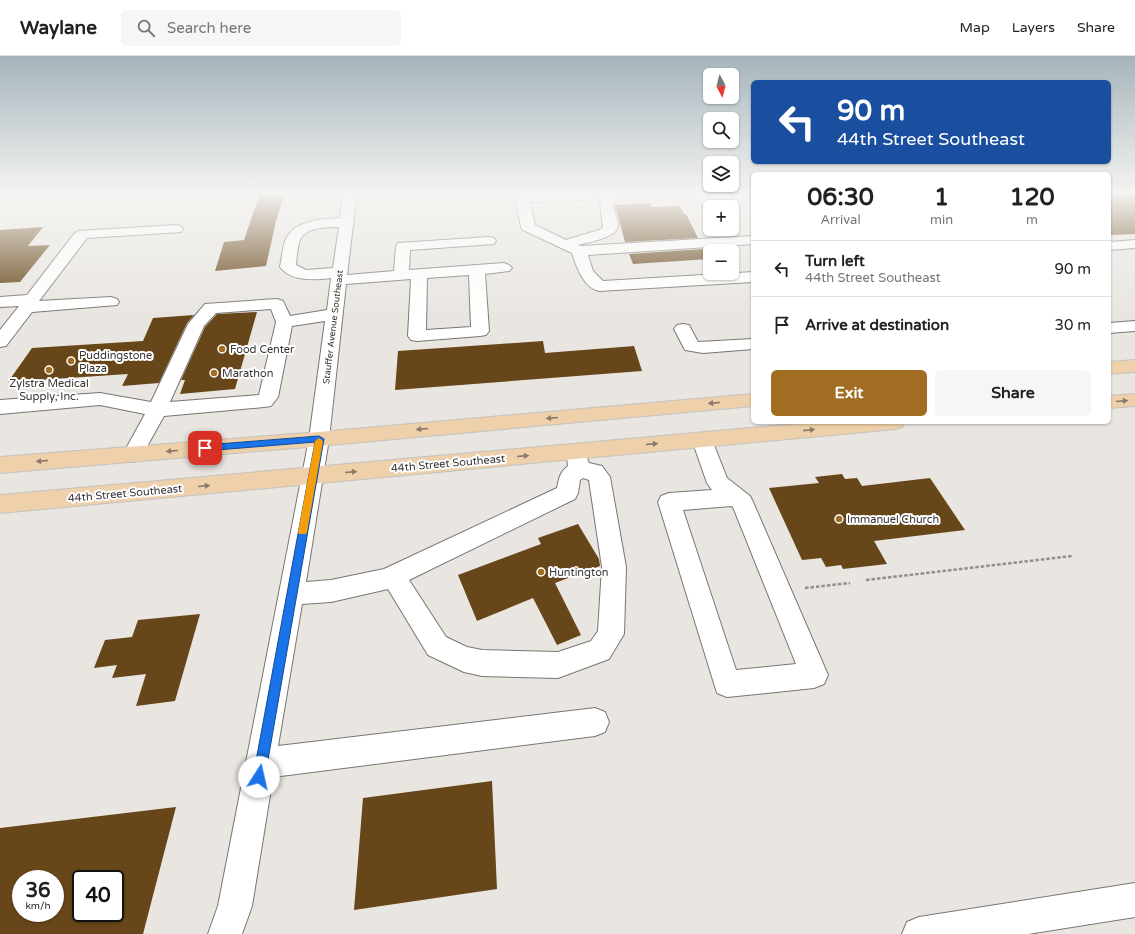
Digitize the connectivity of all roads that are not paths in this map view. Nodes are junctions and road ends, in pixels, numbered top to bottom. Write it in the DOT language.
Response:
graph roads {
  1 [pos="102,233"];
  2 [pos="298,233"];
  3 [pos="345,233"];
  4 [pos="541,233"];
  5 [pos="604,233"];
  6 [pos="739,240"];
  7 [pos="488,241"];
  8 [pos="564,244"];
  9 [pos="1135,244"];
  10 [pos="1111,246"];
  11 [pos="579,251"];
  12 [pos="504,268"];
  13 [pos="477,270"];
  14 [pos="419,274"];
  15 [pos="401,275"];
  16 [pos="340,276"];
  17 [pos="751,277"];
  18 [pos="0,302"];
  19 [pos="111,302"];
  20 [pos="30,304"];
  21 [pos="335,314"];
  22 [pos="284,322"];
  23 [pos="1135,326"];
  24 [pos="1111,328"];
  25 [pos="683,329"];
  26 [pos="0,342"];
  27 [pos="751,344"];
  28 [pos="1135,366"];
  29 [pos="1111,368"];
  30 [pos="751,400"];
  31 [pos="1135,400"];
  32 [pos="1111,402"];
  33 [pos="0,407"];
  34 [pos="157,410"];
  35 [pos="764,424"];
  36 [pos="876,424"];
  37 [pos="745,437"];
  38 [pos="319,439"];
  39 [pos="702,440"];
  40 [pos="133,454"];
  41 [pos="577,460"];
  42 [pos="0,465"];
  43 [pos="312,476"];
  44 [pos="734,497"];
  45 [pos="0,504"];
  46 [pos="393,576"];
  47 [pos="291,594"];
  48 [pos="595,722"];
  49 [pos="262,763"];
  50 [pos="1135,900"];
  51 [pos="225,934"];
  52 [pos="919,934"];
  1 -- 20 [label="street"];
  2 -- 16 [label="street"];
  3 -- 16 [label="street, Stauffer Avenue Southeast"];
  4 -- 8 [label="street"];
  5 -- 8 [label="street"];
  6 -- 11 [label="street"];
  7 -- 15 [label="street"];
  8 -- 11 [label="street"];
  9 -- 10 [label="street"];
  11 -- 17 [label="street"];
  12 -- 13 [label="street"];
  13 -- 14 [label="street"];
  13 -- 14 [label="street"];
  14 -- 15 [label="street"];
  15 -- 16 [label="street"];
  16 -- 21 [label="street, Stauffer Avenue Southeast"];
  18 -- 20 [label="street"];
  19 -- 20 [label="street"];
  20 -- 26 [label="street"];
  21 -- 22 [label="street"];
  21 -- 38 [label="street, Stauffer Avenue Southeast"];
  22 -- 34 [label="street"];
  22 -- 34 [label="street"];
  23 -- 24 [label="street"];
  25 -- 27 [label="street"];
  28 -- 29 [label="main road"];
  30 -- 38 [label="main road, one-way"];
  32 -- 31 [label="main road, one-way"];
  33 -- 34 [label="street"];
  34 -- 40 [label="street"];
  35 -- 37 [label="main road"];
  37 -- 36 [label="main road, 44th Street Southeast, one-way"];
  37 -- 39 [label="main road, 44th Street Southeast"];
  38 -- 40 [label="main road, one-way"];
  38 -- 43 [label="street, Stauffer Avenue Southeast"];
  41 -- 39 [label="main road, 44th Street Southeast, one-way"];
  39 -- 44 [label="street"];
  40 -- 42 [label="main road, one-way"];
  43 -- 41 [label="main road, 44th Street Southeast, one-way"];
  41 -- 46 [label="street"];
  41 -- 46 [label="street"];
  45 -- 43 [label="main road, 44th Street Southeast, one-way"];
  43 -- 47 [label="street, Stauffer Avenue Southeast"];
  44 -- 44 [label="street"];
  46 -- 47 [label="street"];
  47 -- 49 [label="street, Stauffer Avenue Southeast"];
  48 -- 49 [label="street"];
  49 -- 51 [label="street, Stauffer Avenue Southeast"];
  50 -- 52 [label="street"];
}
